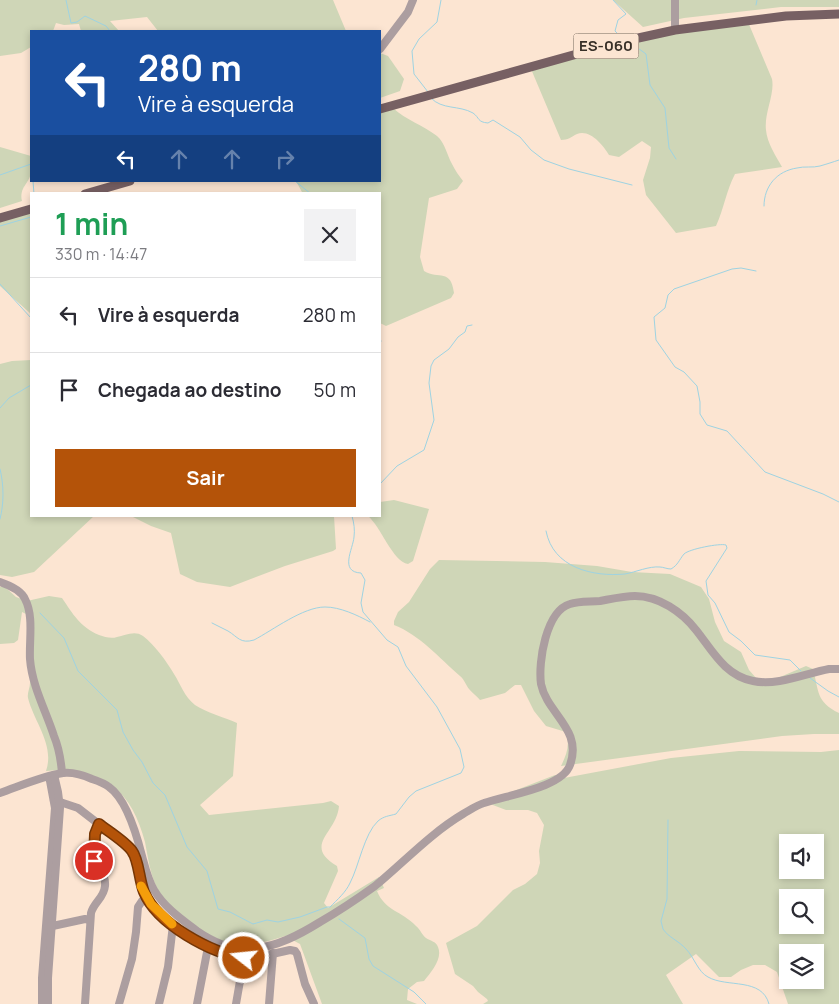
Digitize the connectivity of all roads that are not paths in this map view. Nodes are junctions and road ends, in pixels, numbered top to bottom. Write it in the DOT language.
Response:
graph roads {
  1 [pos="413,0"];
  2 [pos="675,0"];
  3 [pos="839,14"];
  4 [pos="675,30"];
  5 [pos="381,48"];
  6 [pos="381,109"];
  7 [pos="123,182"];
  8 [pos="109,184"];
  9 [pos="90,192"];
  10 [pos="30,209"];
  11 [pos="0,218"];
  12 [pos="0,582"];
  13 [pos="839,669"];
  14 [pos="55,775"];
  15 [pos="0,793"];
  16 [pos="57,800"];
  17 [pos="99,824"];
  18 [pos="148,899"];
  19 [pos="90,920"];
  20 [pos="173,925"];
  21 [pos="49,927"];
  22 [pos="208,947"];
  23 [pos="273,953"];
  24 [pos="244,958"];
  25 [pos="42,1004"];
  26 [pos="48,1004"];
  27 [pos="85,1004"];
  28 [pos="119,1004"];
  29 [pos="158,1004"];
  30 [pos="197,1004"];
  31 [pos="236,1004"];
  32 [pos="268,1004"];
  33 [pos="314,1004"];
  1 -- 5 [label="street"];
  2 -- 4 [label="street"];
  3 -- 4 [label="main road, ES-060"];
  4 -- 6 [label="main road, ES-060"];
  7 -- 8 [label="main road"];
  8 -- 9 [label="main road"];
  10 -- 11 [label="main road"];
  12 -- 14 [label="street"];
  13 -- 14 [label="street"];
  14 -- 15 [label="street"];
  14 -- 16 [label="street"];
  16 -- 17 [label="street"];
  16 -- 21 [label="street"];
  17 -- 18 [label="street"];
  17 -- 19 [label="street"];
  18 -- 20 [label="street"];
  18 -- 28 [label="street"];
  19 -- 21 [label="street"];
  19 -- 27 [label="street"];
  20 -- 22 [label="street"];
  20 -- 29 [label="street"];
  21 -- 25 [label="street"];
  21 -- 26 [label="street"];
  22 -- 24 [label="street"];
  22 -- 30 [label="street"];
  23 -- 24 [label="street"];
  23 -- 32 [label="street"];
  23 -- 33 [label="street"];
  24 -- 31 [label="street"];
}
